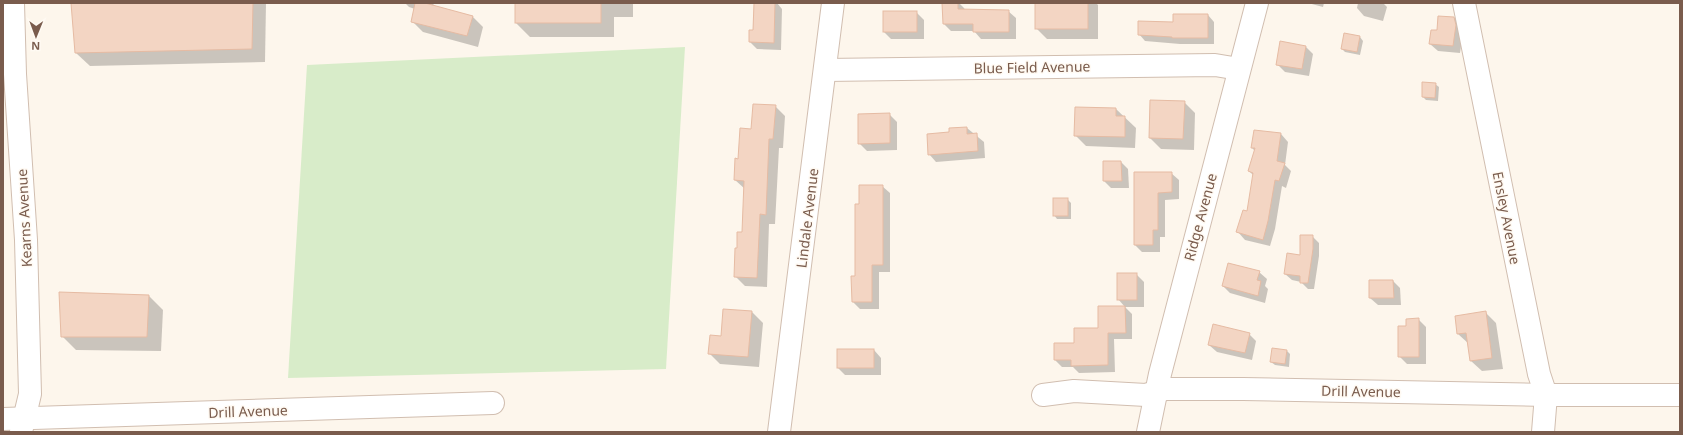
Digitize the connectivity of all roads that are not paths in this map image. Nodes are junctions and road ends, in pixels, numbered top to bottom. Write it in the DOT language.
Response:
graph roads {
  1 [pos="13,3"];
  2 [pos="833,3"];
  3 [pos="1257,3"];
  4 [pos="1464,3"];
  5 [pos="1239,69"];
  6 [pos="824,70"];
  7 [pos="9,74"];
  8 [pos="1156,392"];
  9 [pos="1044,394"];
  10 [pos="1546,395"];
  11 [pos="1680,395"];
  12 [pos="493,403"];
  13 [pos="16,423"];
  14 [pos="779,432"];
  15 [pos="1148,432"];
  16 [pos="1543,432"];
  1 -- 7 [label="street, Kearns Avenue"];
  2 -- 6 [label="street, Lindale Avenue"];
  3 -- 5 [label="street, Ridge Avenue"];
  4 -- 10 [label="street, Ensley Avenue"];
  5 -- 6 [label="street, Blue Field Avenue"];
  5 -- 8 [label="street, Ridge Avenue"];
  6 -- 14 [label="street, Lindale Avenue"];
  7 -- 13 [label="street, Kearns Avenue"];
  8 -- 9 [label="street, Drill Avenue"];
  8 -- 10 [label="street, Drill Avenue"];
  8 -- 15 [label="street, Ridge Avenue"];
  10 -- 11 [label="street, Drill Avenue"];
  10 -- 16 [label="street, Ensley Avenue"];
  12 -- 13 [label="street, Drill Avenue"];
}
